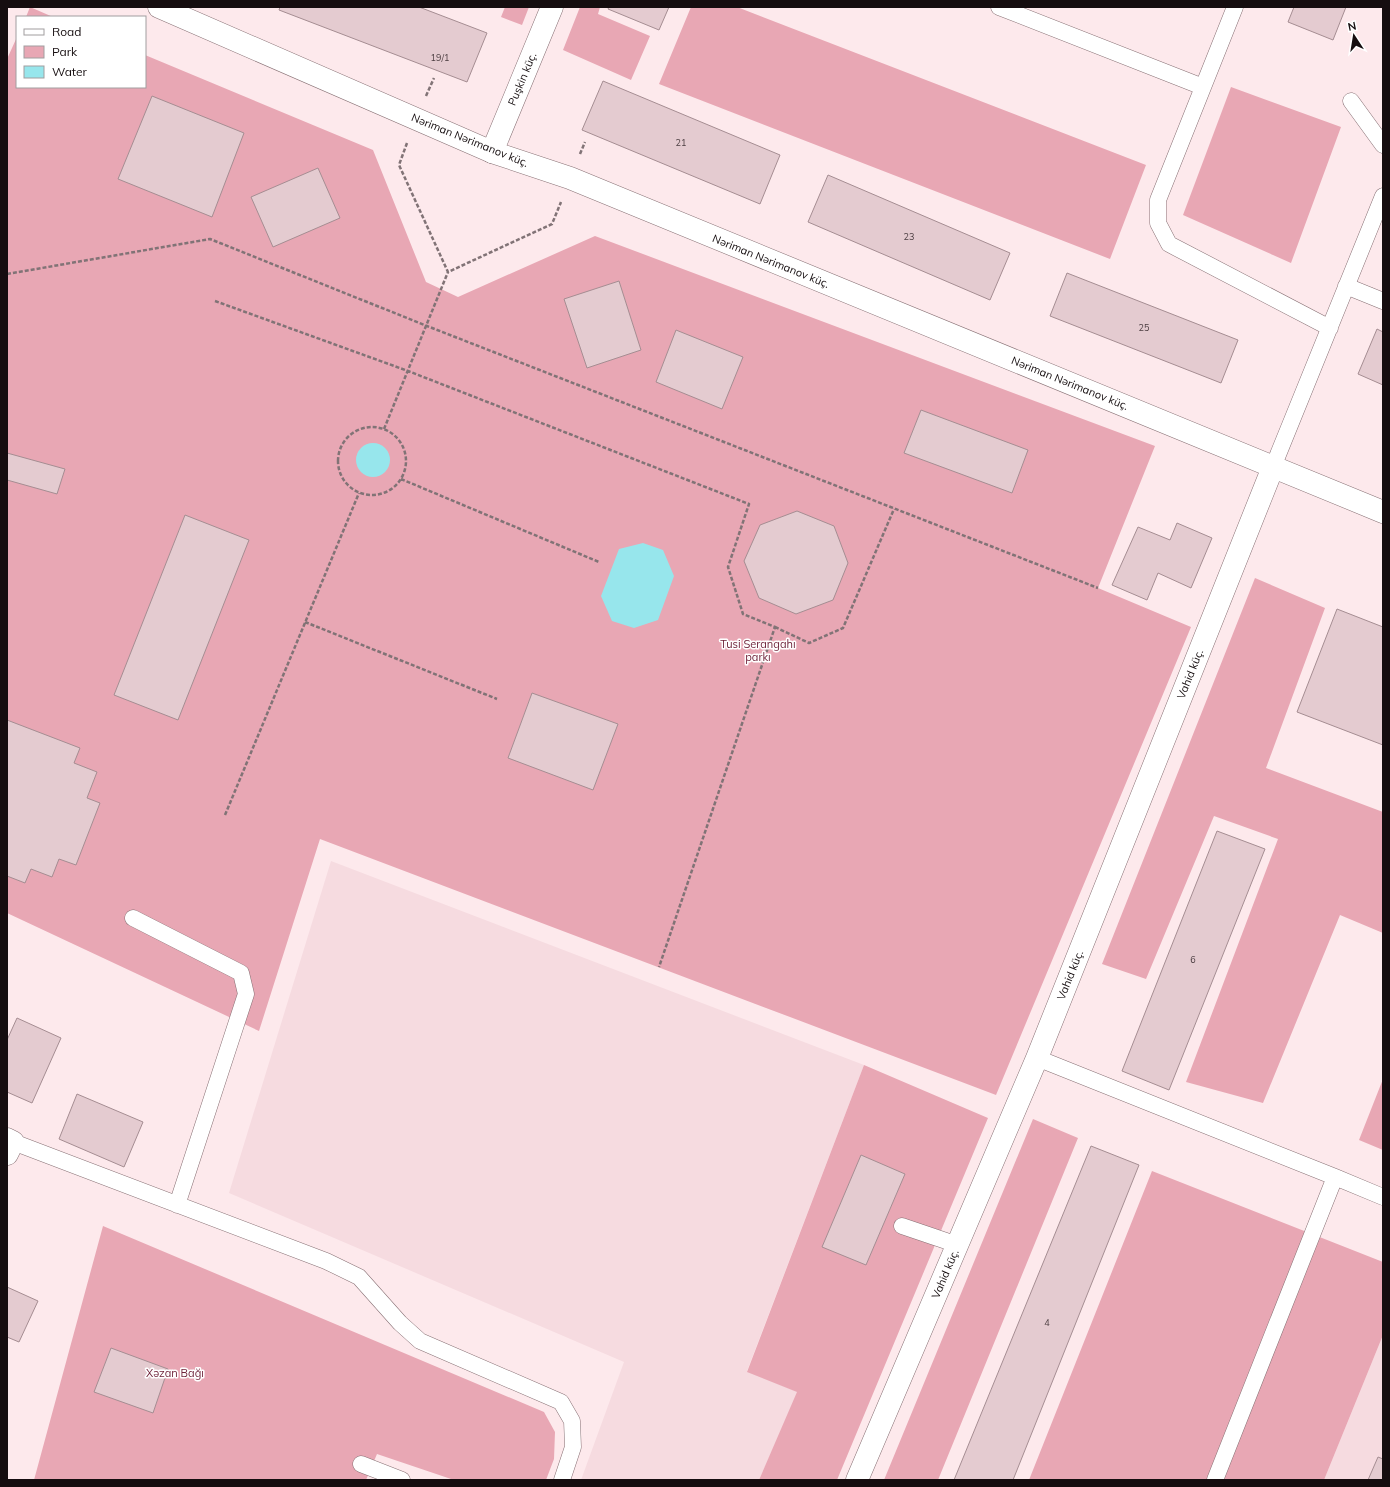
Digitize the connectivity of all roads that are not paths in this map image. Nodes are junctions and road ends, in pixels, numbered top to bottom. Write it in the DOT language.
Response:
graph roads {
  1 [pos="159,7"];
  2 [pos="552,7"];
  3 [pos="999,7"];
  4 [pos="1235,7"];
  5 [pos="1203,87"];
  6 [pos="1351,101"];
  7 [pos="1383,145"];
  8 [pos="492,152"];
  9 [pos="1383,196"];
  10 [pos="1346,286"];
  11 [pos="1383,301"];
  12 [pos="1330,328"];
  13 [pos="1273,467"];
  14 [pos="1383,512"];
  15 [pos="133,918"];
  16 [pos="1037,1058"];
  17 [pos="9,1145"];
  18 [pos="1335,1177"];
  19 [pos="1383,1197"];
  20 [pos="178,1206"];
  21 [pos="902,1226"];
  22 [pos="958,1245"];
  23 [pos="361,1464"];
  24 [pos="402,1480"];
  25 [pos="562,1480"];
  26 [pos="857,1480"];
  27 [pos="1215,1480"];
  1 -- 8 [label="street, Nəriman Nərimanov küç."];
  2 -- 8 [label="street, Puşkin küç."];
  3 -- 5 [label="lane"];
  4 -- 5 [label="lane"];
  5 -- 12 [label="lane"];
  6 -- 7 [label="lane"];
  8 -- 13 [label="street, Nəriman Nərimanov küç."];
  9 -- 10 [label="lane"];
  10 -- 11 [label="lane"];
  10 -- 12 [label="lane"];
  12 -- 13 [label="lane"];
  13 -- 14 [label="street, Nəriman Nərimanov küç."];
  13 -- 16 [label="street, Vahid küç."];
  15 -- 20 [label="lane"];
  16 -- 18 [label="lane"];
  16 -- 22 [label="street, Vahid küç."];
  17 -- 20 [label="lane"];
  18 -- 19 [label="lane"];
  18 -- 27 [label="lane"];
  20 -- 25 [label="lane"];
  21 -- 22 [label="lane"];
  22 -- 26 [label="street, Vahid küç."];
  23 -- 24 [label="lane"];
}
